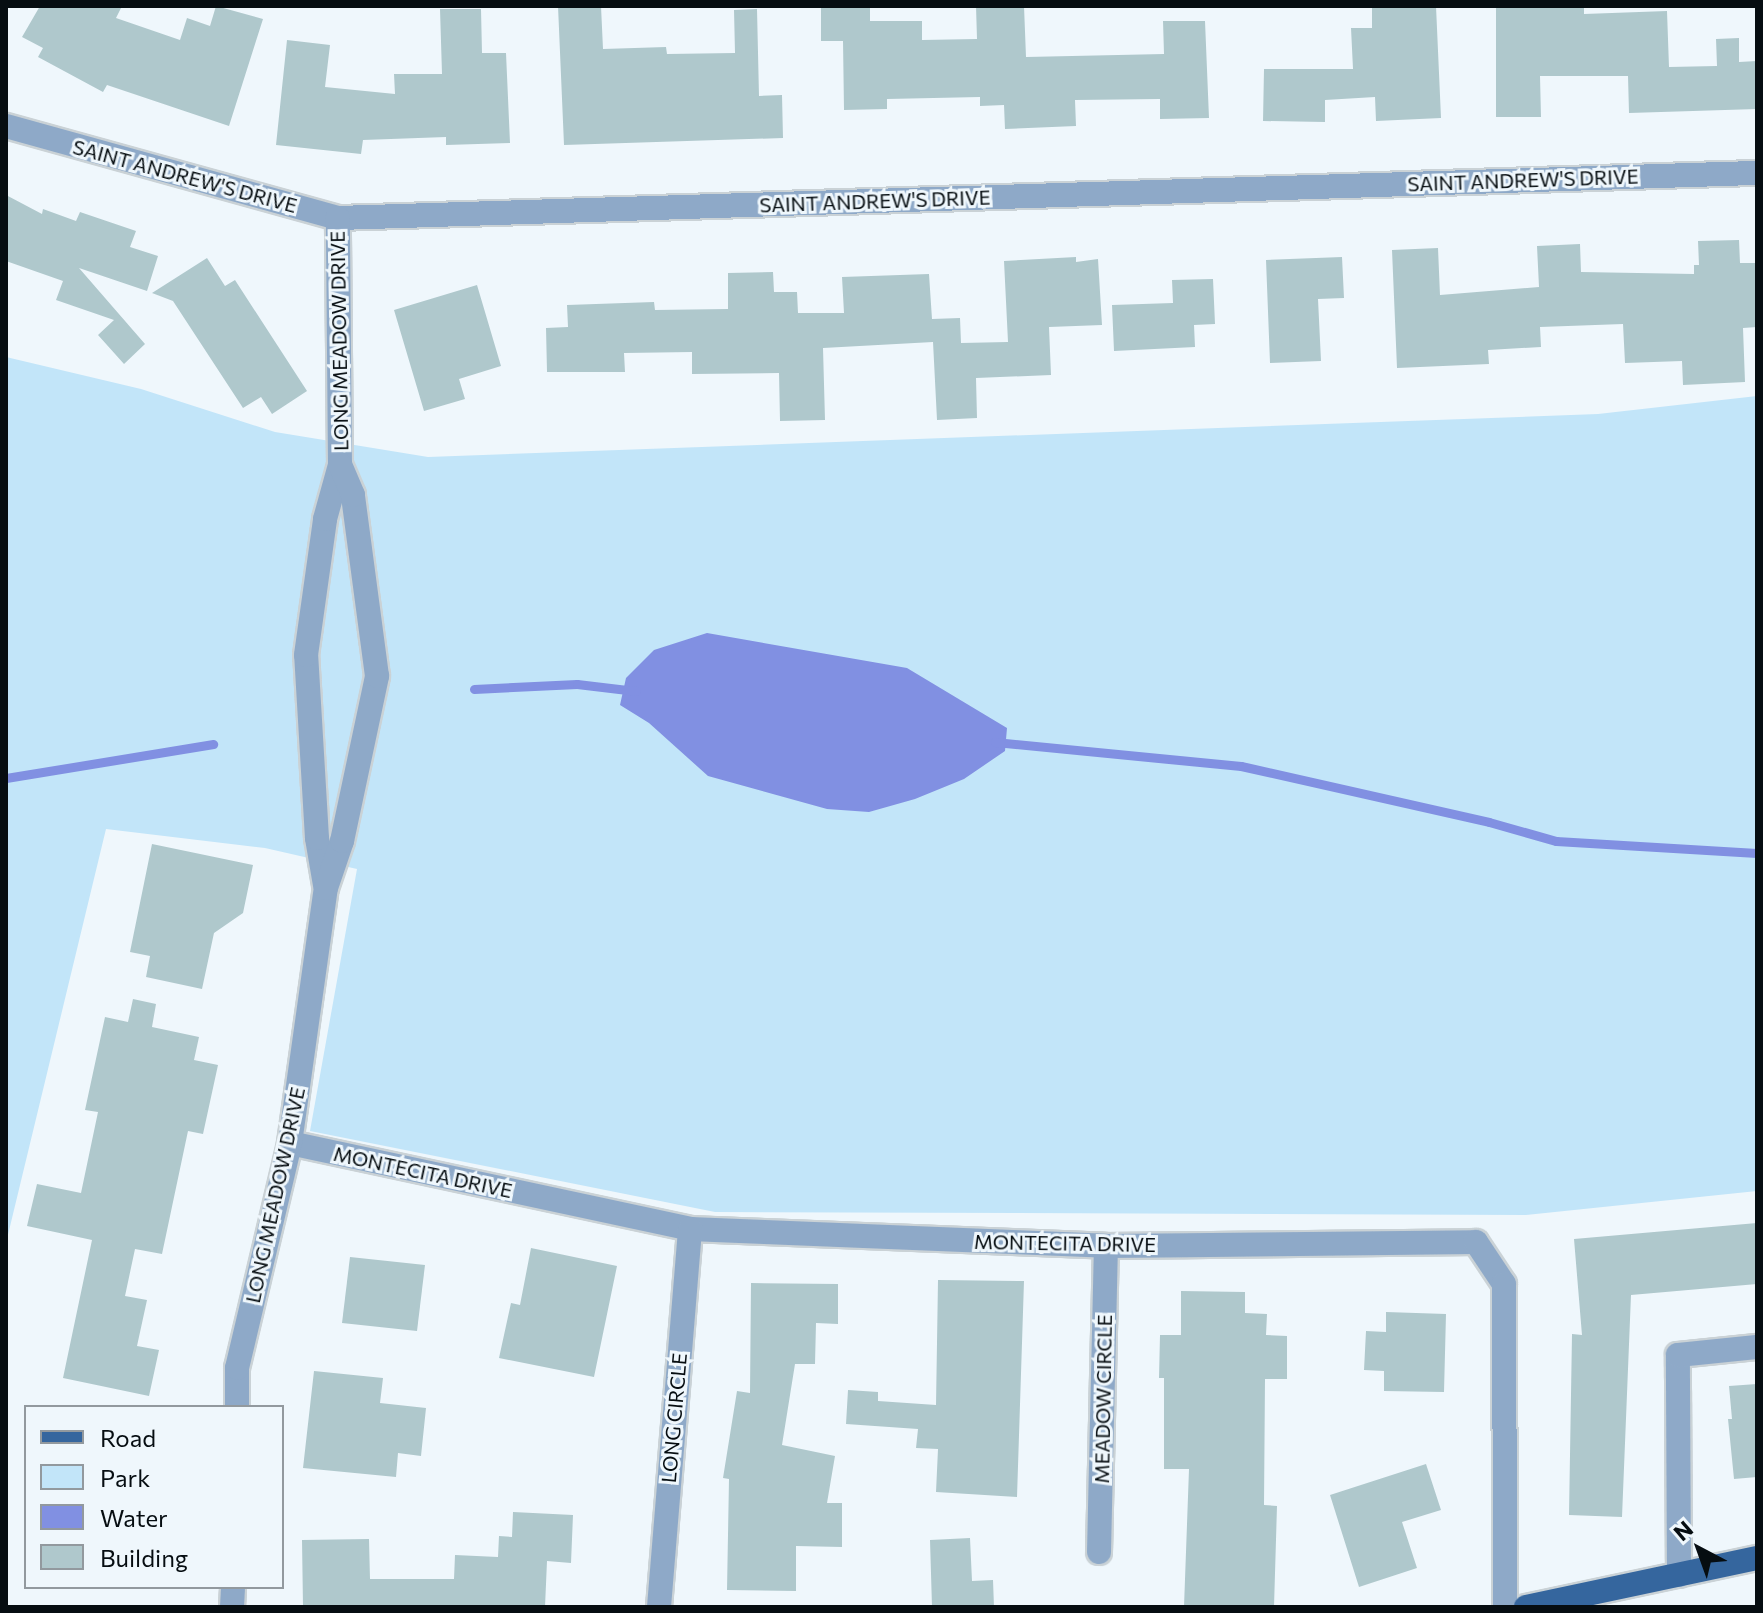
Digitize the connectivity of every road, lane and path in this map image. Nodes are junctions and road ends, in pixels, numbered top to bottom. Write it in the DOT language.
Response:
graph roads {
  1 [pos="6,126"];
  2 [pos="1757,173"];
  3 [pos="338,218"];
  4 [pos="340,465"];
  5 [pos="326,888"];
  6 [pos="290,1143"];
  7 [pos="690,1229"];
  8 [pos="1106,1246"];
  9 [pos="1757,1347"];
  10 [pos="237,1405"];
  11 [pos="1099,1552"];
  12 [pos="1757,1558"];
  13 [pos="1679,1575"];
  14 [pos="659,1607"];
  15 [pos="1505,1607"];
  16 [pos="1526,1607"];
  1 -- 3 [label="street, SAINT ANDREW'S DRIVE"];
  2 -- 3 [label="street, SAINT ANDREW'S DRIVE"];
  3 -- 4 [label="street, LONG MEADOW DRIVE"];
  4 -- 5 [label="street, LONG MEADOW DRIVE"];
  4 -- 5 [label="street, LONG MEADOW DRIVE"];
  5 -- 6 [label="street, LONG MEADOW DRIVE"];
  6 -- 7 [label="street, MONTECITA DRIVE"];
  6 -- 10 [label="street, LONG MEADOW DRIVE"];
  7 -- 8 [label="street, MONTECITA DRIVE"];
  7 -- 14 [label="street, LONG CIRCLE"];
  8 -- 11 [label="street, MEADOW CIRCLE"];
  8 -- 15 [label="street, MONTECITA DRIVE"];
  9 -- 13 [label="street"];
  12 -- 13 [label="main road"];
  13 -- 16 [label="main road"];
}
